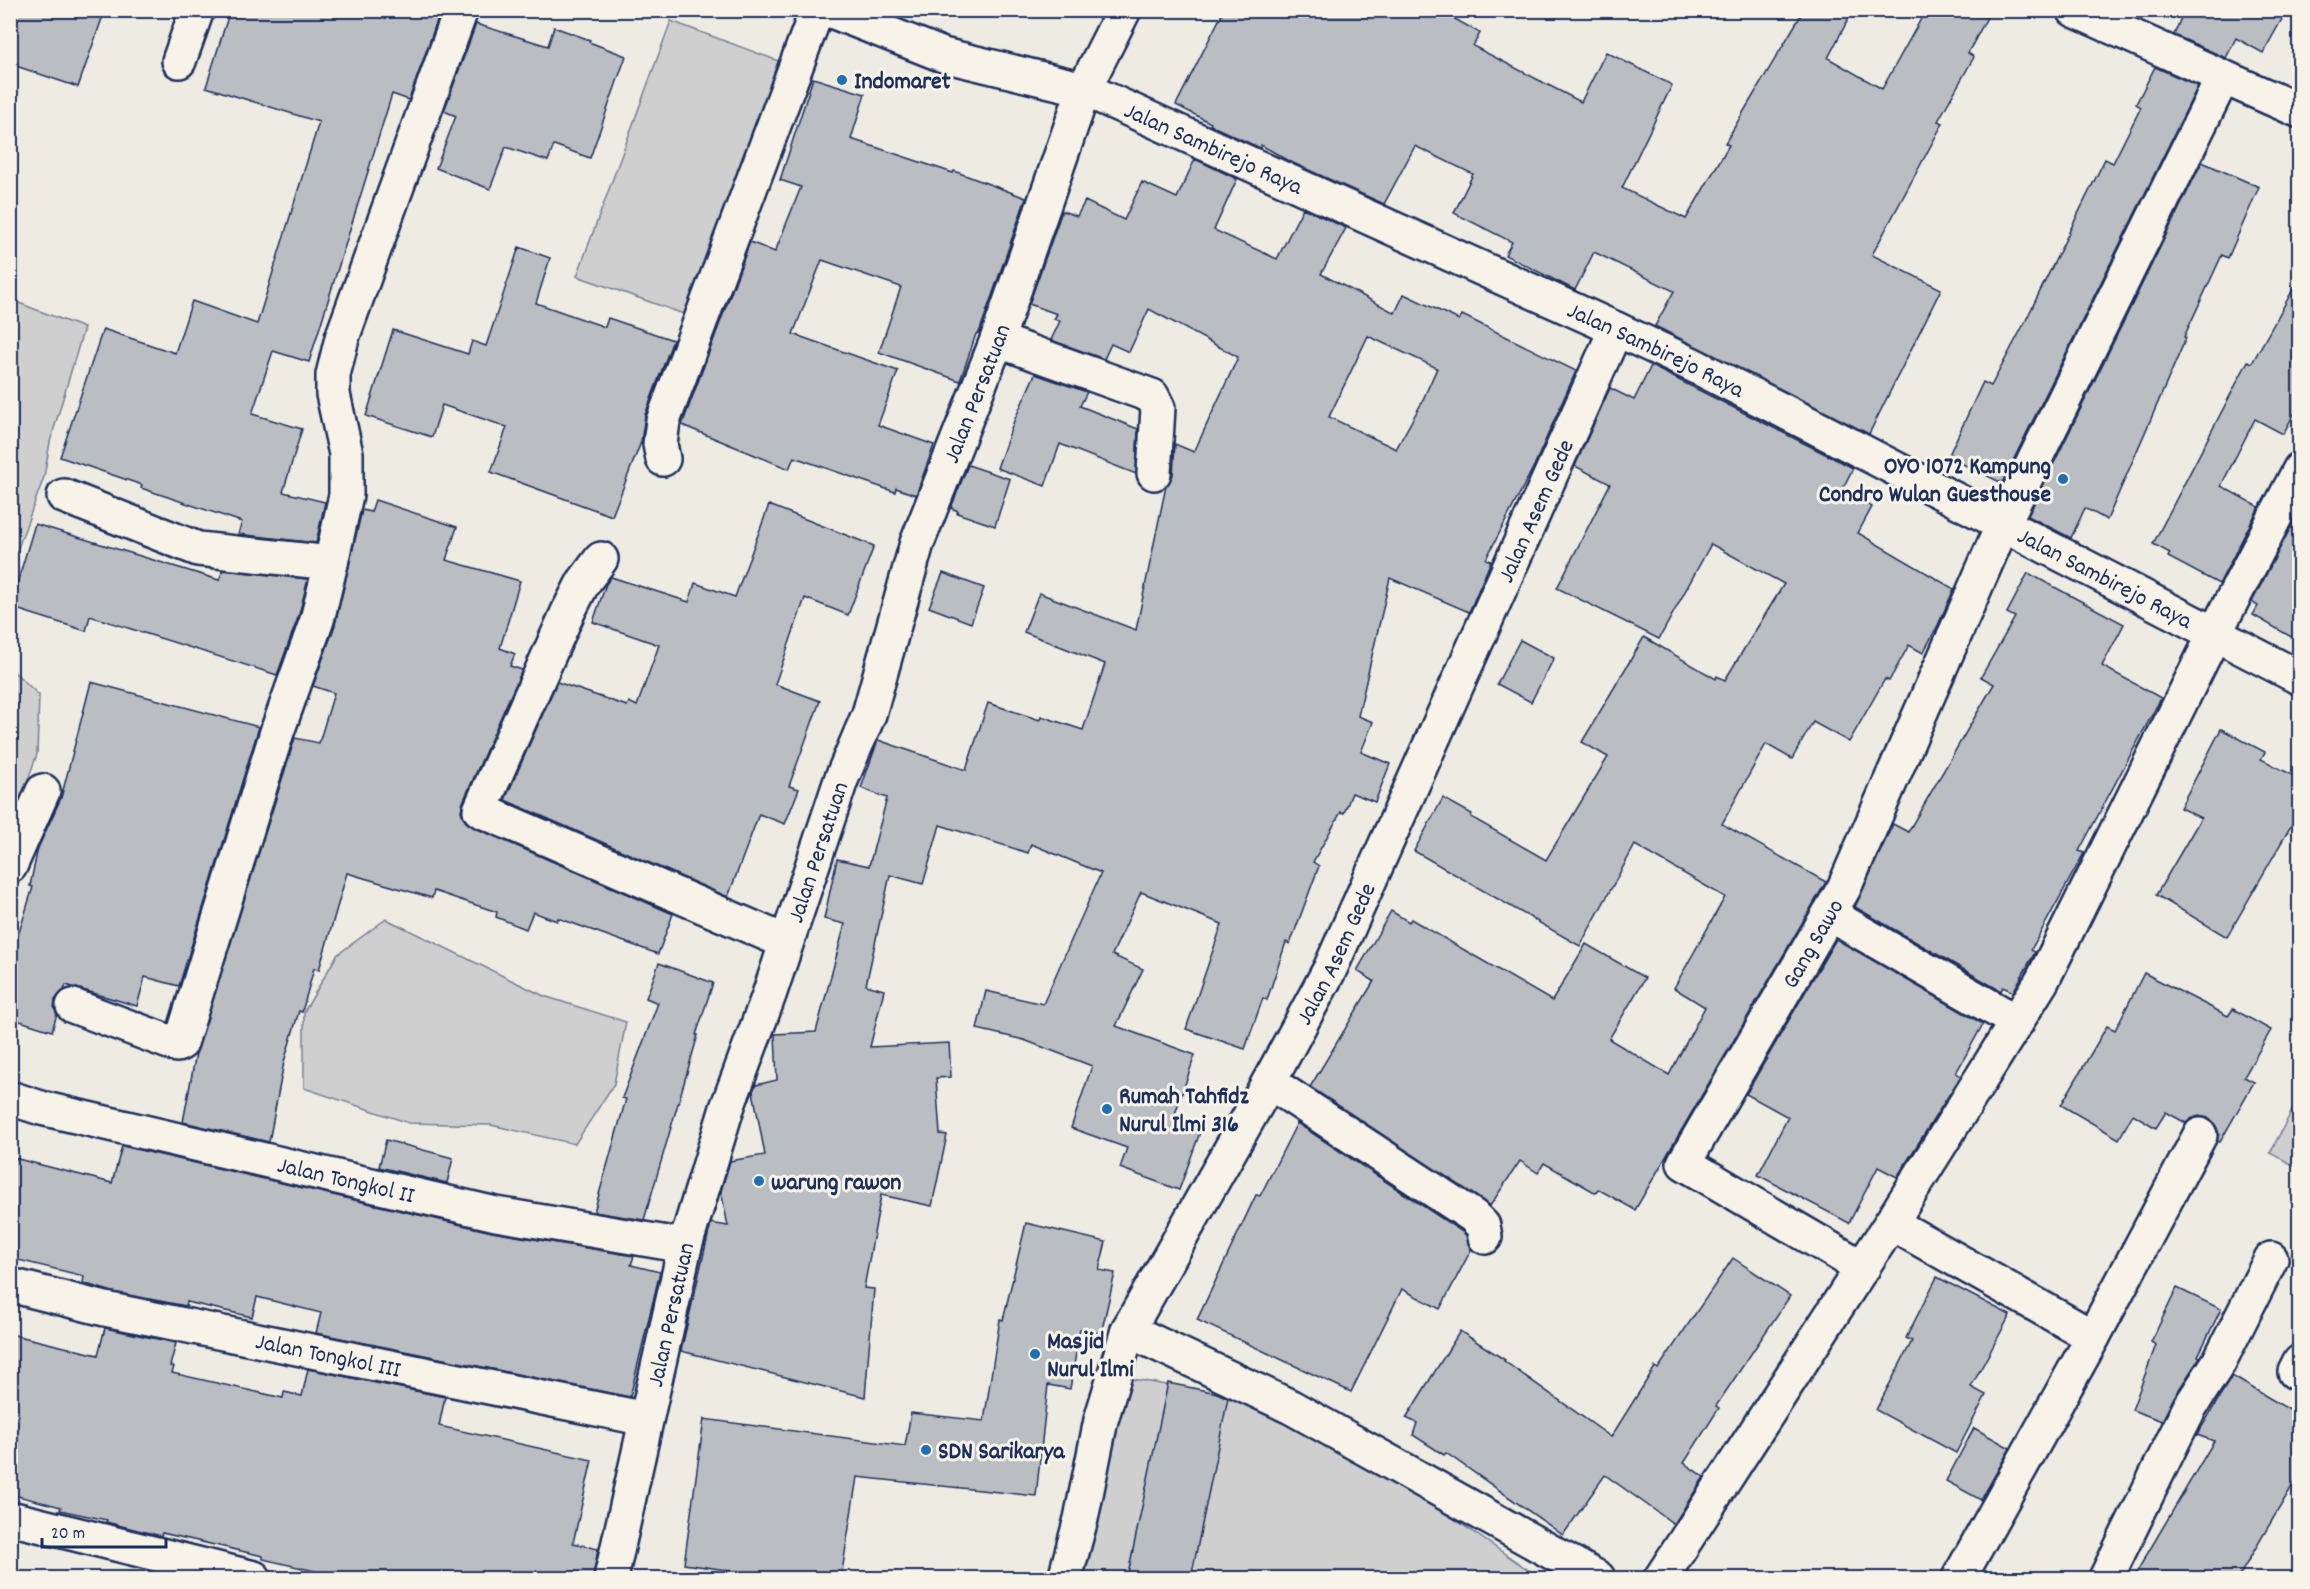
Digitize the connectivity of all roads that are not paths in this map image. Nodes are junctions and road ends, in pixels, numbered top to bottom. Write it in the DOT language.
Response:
graph roads {
  1 [pos="197,10"];
  2 [pos="461,10"];
  3 [pos="817,10"];
  4 [pos="829,10"];
  5 [pos="1124,10"];
  6 [pos="2074,10"];
  7 [pos="179,62"];
  8 [pos="2223,77"];
  9 [pos="1084,89"];
  10 [pos="2300,111"];
  11 [pos="1616,329"];
  12 [pos="997,339"];
  13 [pos="663,459"];
  14 [pos="2300,469"];
  15 [pos="1154,473"];
  16 [pos="64,496"];
  17 [pos="2003,524"];
  18 [pos="601,559"];
  19 [pos="331,563"];
  20 [pos="2215,633"];
  21 [pos="2300,678"];
  22 [pos="42,791"];
  23 [pos="10,866"];
  24 [pos="1829,914"];
  25 [pos="786,942"];
  26 [pos="72,1006"];
  27 [pos="2017,1022"];
  28 [pos="1269,1082"];
  29 [pos="10,1098"];
  30 [pos="2200,1135"];
  31 [pos="1891,1223"];
  32 [pos="1485,1237"];
  33 [pos="686,1246"];
  34 [pos="2271,1259"];
  35 [pos="1863,1268"];
  36 [pos="10,1285"];
  37 [pos="1128,1330"];
  38 [pos="2093,1337"];
  39 [pos="646,1419"];
  40 [pos="10,1518"];
  41 [pos="254,1578"];
  42 [pos="611,1578"];
  43 [pos="1065,1578"];
  44 [pos="1598,1578"];
  45 [pos="1661,1578"];
  46 [pos="1959,1578"];
  47 [pos="2106,1578"];
  1 -- 7 [label="street"];
  2 -- 19 [label="street"];
  3 -- 13 [label="street"];
  4 -- 9 [label="street, Jalan Sambirejo Raya"];
  5 -- 9 [label="street, Jalan Persatuan"];
  6 -- 8 [label="street"];
  8 -- 10 [label="street"];
  8 -- 17 [label="street, Gang Sawo"];
  9 -- 11 [label="street, Jalan Sambirejo Raya"];
  9 -- 12 [label="street, Jalan Persatuan"];
  11 -- 17 [label="street, Jalan Sambirejo Raya"];
  11 -- 28 [label="street, Jalan Asem Gede"];
  12 -- 15 [label="street"];
  12 -- 25 [label="street, Jalan Persatuan"];
  14 -- 20 [label="street"];
  16 -- 19 [label="street"];
  17 -- 20 [label="street, Jalan Sambirejo Raya"];
  17 -- 24 [label="street, Gang Sawo"];
  18 -- 25 [label="street"];
  19 -- 26 [label="street"];
  20 -- 21 [label="street, Jalan Sambirejo Raya"];
  20 -- 27 [label="street"];
  22 -- 23 [label="street"];
  24 -- 27 [label="street"];
  24 -- 35 [label="street, Gang Sawo"];
  25 -- 33 [label="street, Jalan Persatuan"];
  27 -- 31 [label="street"];
  28 -- 32 [label="street"];
  28 -- 37 [label="street, Jalan Asem Gede"];
  29 -- 33 [label="street, Jalan Tongkol II"];
  30 -- 38 [label="street"];
  31 -- 35 [label="street"];
  31 -- 38 [label="street"];
  33 -- 39 [label="street, Jalan Persatuan"];
  34 -- 47 [label="street"];
  35 -- 45 [label="street"];
  36 -- 39 [label="street, Jalan Tongkol III"];
  37 -- 43 [label="street, Jalan Asem Gede"];
  37 -- 44 [label="street"];
  38 -- 46 [label="street"];
  39 -- 42 [label="street, Jalan Persatuan"];
  40 -- 41 [label="street"];
}
